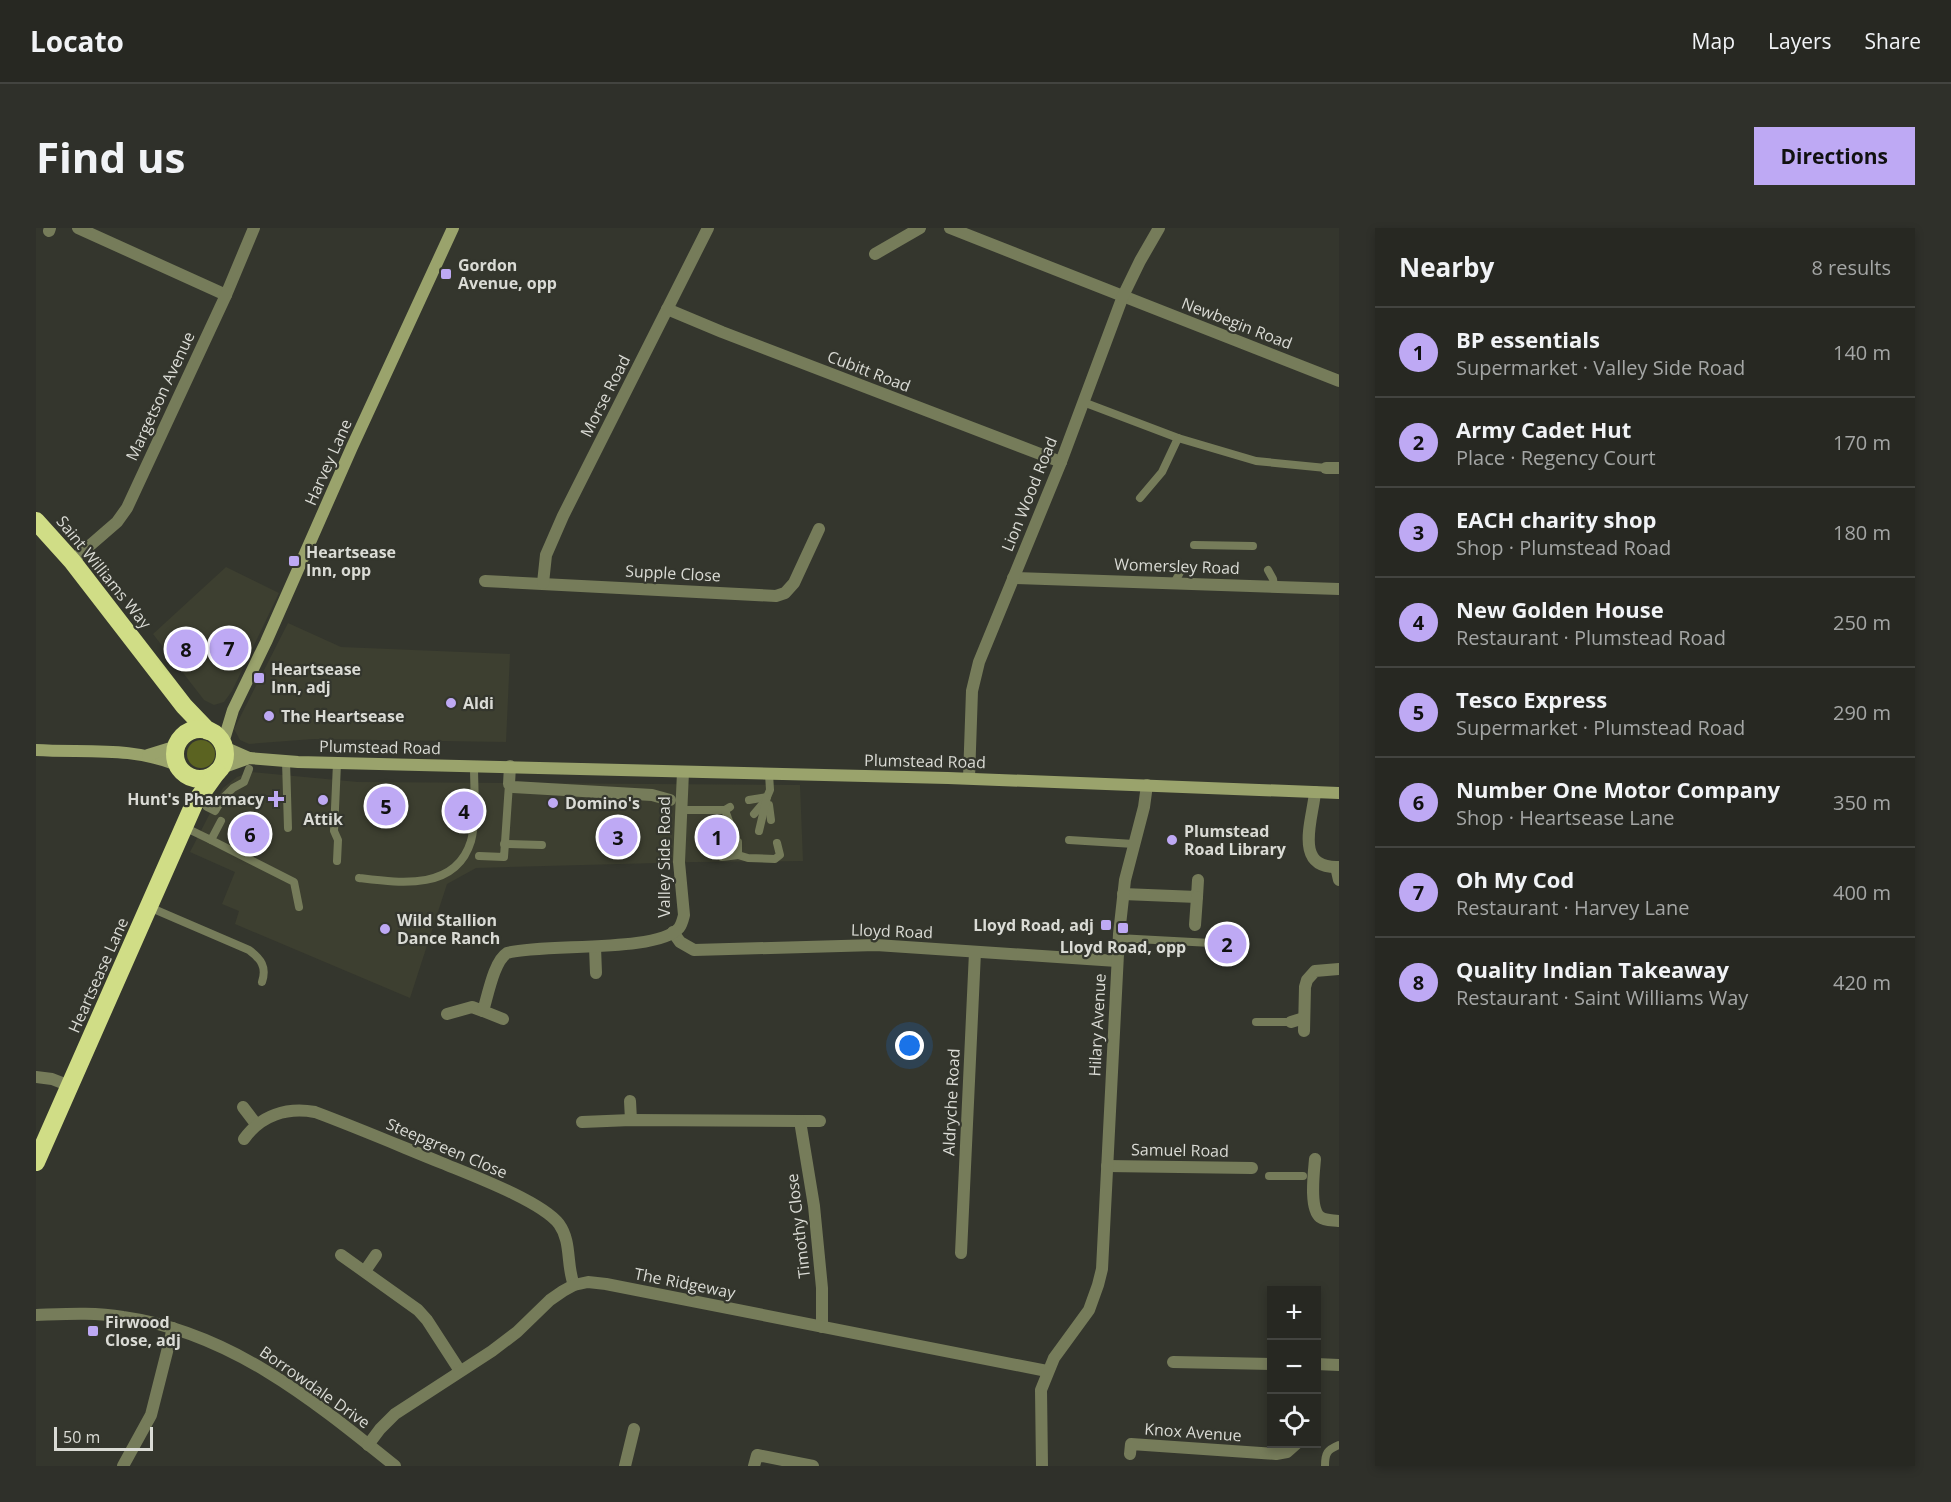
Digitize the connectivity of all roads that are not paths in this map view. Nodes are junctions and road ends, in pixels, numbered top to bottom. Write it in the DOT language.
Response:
graph roads {
  1 [pos="78,228"];
  2 [pos="254,228"];
  3 [pos="453,228"];
  4 [pos="708,228"];
  5 [pos="920,228"];
  6 [pos="950,228"];
  7 [pos="1159,229"];
  8 [pos="875,254"];
  9 [pos="226,295"];
  10 [pos="1123,296"];
  11 [pos="667,309"];
  12 [pos="1339,381"];
  13 [pos="1083,402"];
  14 [pos="1178,438"];
  15 [pos="1061,462"];
  16 [pos="1326,468"];
  17 [pos="1339,468"];
  18 [pos="1140,498"];
  19 [pos="36,521"];
  20 [pos="819,529"];
  21 [pos="1194,545"];
  22 [pos="1253,546"];
  23 [pos="72,561"];
  24 [pos="1182,568"];
  25 [pos="1268,570"];
  26 [pos="1013,578"];
  27 [pos="485,581"];
  28 [pos="543,583"];
  29 [pos="1174,584"];
  30 [pos="1274,586"];
  31 [pos="1339,589"];
  32 [pos="184,706"];
  33 [pos="233,710"];
  34 [pos="216,738"];
  35 [pos="179,743"];
  36 [pos="36,750"];
  37 [pos="148,755"];
  38 [pos="286,761"];
  39 [pos="249,763"];
  40 [pos="337,763"];
  41 [pos="474,766"];
  42 [pos="510,766"];
  43 [pos="181,769"];
  44 [pos="219,770"];
  45 [pos="683,772"];
  46 [pos="769,774"];
  47 [pos="969,778"];
  48 [pos="511,785"];
  49 [pos="1147,785"];
  50 [pos="1315,792"];
  51 [pos="1339,793"];
  52 [pos="767,797"];
  53 [pos="670,800"];
  54 [pos="200,806"];
  55 [pos="683,810"];
  56 [pos="729,815"];
  57 [pos="771,820"];
  58 [pos="221,821"];
  59 [pos="184,827"];
  60 [pos="288,828"];
  61 [pos="211,840"];
  62 [pos="1069,840"];
  63 [pos="738,842"];
  64 [pos="777,843"];
  65 [pos="504,844"];
  66 [pos="1134,844"];
  67 [pos="542,845"];
  68 [pos="738,855"];
  69 [pos="479,856"];
  70 [pos="722,857"];
  71 [pos="337,861"];
  72 [pos="1338,871"];
  73 [pos="359,878"];
  74 [pos="1198,880"];
  75 [pos="1123,894"];
  76 [pos="1197,897"];
  77 [pos="149,907"];
  78 [pos="299,907"];
  79 [pos="1195,925"];
  80 [pos="673,932"];
  81 [pos="1118,938"];
  82 [pos="1211,943"];
  83 [pos="595,947"];
  84 [pos="975,952"];
  85 [pos="1117,961"];
  86 [pos="1339,969"];
  87 [pos="596,974"];
  88 [pos="262,982"];
  89 [pos="483,1011"];
  90 [pos="447,1014"];
  91 [pos="503,1019"];
  92 [pos="1257,1022"];
  93 [pos="1291,1022"];
  94 [pos="36,1077"];
  95 [pos="70,1086"];
  96 [pos="630,1101"];
  97 [pos="243,1107"];
  98 [pos="631,1120"];
  99 [pos="800,1121"];
  100 [pos="820,1121"];
  101 [pos="582,1122"];
  102 [pos="256,1124"];
  103 [pos="244,1138"];
  104 [pos="1315,1159"];
  105 [pos="36,1162"];
  106 [pos="1107,1166"];
  107 [pos="1252,1168"];
  108 [pos="1269,1176"];
  109 [pos="1309,1176"];
  110 [pos="1339,1221"];
  111 [pos="961,1254"];
  112 [pos="341,1255"];
  113 [pos="376,1255"];
  114 [pos="364,1271"];
  115 [pos="574,1285"];
  116 [pos="36,1315"];
  117 [pos="822,1327"];
  118 [pos="173,1328"];
  119 [pos="1173,1362"];
  120 [pos="1267,1364"];
  121 [pos="1321,1364"];
  122 [pos="1339,1365"];
  123 [pos="460,1371"];
  124 [pos="1047,1371"];
  125 [pos="634,1429"];
  126 [pos="368,1445"];
  127 [pos="1339,1445"];
  128 [pos="1291,1448"];
  129 [pos="1130,1454"];
  130 [pos="123,1466"];
  131 [pos="395,1466"];
  132 [pos="625,1466"];
  133 [pos="754,1466"];
  134 [pos="813,1466"];
  135 [pos="1042,1466"];
  136 [pos="1325,1466"];
  1 -- 9 [label="street"];
  2 -- 9 [label="street, Margetson Avenue"];
  3 -- 33 [label="main road, Harvey Lane"];
  4 -- 11 [label="street, Morse Road"];
  5 -- 8 [label="street"];
  6 -- 10 [label="street, Newbegin Road"];
  7 -- 10 [label="street, Lion Wood Road"];
  9 -- 23 [label="street, Margetson Avenue"];
  10 -- 12 [label="street, Newbegin Road"];
  10 -- 13 [label="street, Lion Wood Road"];
  11 -- 15 [label="street, Cubitt Road"];
  11 -- 28 [label="street, Morse Road"];
  13 -- 14 [label="lane"];
  13 -- 15 [label="street, Lion Wood Road"];
  14 -- 16 [label="lane"];
  14 -- 18 [label="lane"];
  15 -- 26 [label="street, Lion Wood Road"];
  16 -- 17 [label="street"];
  19 -- 23 [label="highway, Saint Williams Way"];
  20 -- 28 [label="street, Supple Close"];
  21 -- 22 [label="lane"];
  23 -- 32 [label="highway, Saint Williams Way"];
  24 -- 29 [label="lane"];
  25 -- 30 [label="lane"];
  26 -- 29 [label="street, Womersley Road"];
  26 -- 47 [label="street, Lion Wood Road"];
  27 -- 28 [label="street, Supple Close"];
  29 -- 30 [label="street, Womersley Road"];
  30 -- 31 [label="street, Womersley Road"];
  32 -- 34 [label="highway, Saint Williams Way"];
  32 -- 35 [label="highway"];
  33 -- 34 [label="main road, Harvey Lane"];
  33 -- 34 [label="main road, Harvey Lane"];
  34 -- 35 [label="highway"];
  34 -- 39 [label="main road, Plumstead Road"];
  34 -- 44 [label="highway"];
  35 -- 37 [label="main road"];
  35 -- 43 [label="highway"];
  36 -- 37 [label="main road"];
  37 -- 43 [label="main road"];
  38 -- 39 [label="main road, Plumstead Road"];
  38 -- 40 [label="main road, Plumstead Road"];
  38 -- 60 [label="lane"];
  39 -- 44 [label="main road, Plumstead Road"];
  39 -- 54 [label="lane"];
  40 -- 41 [label="main road, Plumstead Road"];
  40 -- 71 [label="lane"];
  41 -- 42 [label="main road, Plumstead Road"];
  41 -- 73 [label="lane"];
  42 -- 45 [label="main road, Plumstead Road"];
  42 -- 48 [label="street"];
  43 -- 44 [label="highway"];
  43 -- 54 [label="highway"];
  44 -- 54 [label="highway, Heartsease Lane"];
  45 -- 46 [label="main road, Plumstead Road"];
  45 -- 55 [label="street, Valley Side Road"];
  46 -- 47 [label="main road, Plumstead Road"];
  46 -- 52 [label="lane"];
  47 -- 49 [label="main road, Plumstead Road"];
  48 -- 53 [label="street"];
  48 -- 65 [label="lane"];
  49 -- 50 [label="main road, Plumstead Road"];
  49 -- 66 [label="street, Hilary Avenue"];
  50 -- 51 [label="main road, Plumstead Road"];
  50 -- 72 [label="street"];
  52 -- 52 [label="lane"];
  52 -- 57 [label="lane"];
  54 -- 59 [label="highway, Heartsease Lane"];
  55 -- 56 [label="lane"];
  55 -- 80 [label="street, Valley Side Road"];
  58 -- 61 [label="lane"];
  59 -- 61 [label="lane"];
  59 -- 77 [label="highway, Heartsease Lane"];
  61 -- 78 [label="lane"];
  62 -- 66 [label="lane"];
  63 -- 68 [label="lane"];
  64 -- 68 [label="lane"];
  65 -- 67 [label="lane"];
  65 -- 69 [label="lane"];
  66 -- 75 [label="street, Hilary Avenue"];
  68 -- 70 [label="lane"];
  74 -- 76 [label="street"];
  75 -- 76 [label="street"];
  75 -- 81 [label="street, Hilary Avenue"];
  76 -- 79 [label="street"];
  77 -- 88 [label="lane"];
  77 -- 95 [label="highway, Heartsease Lane"];
  80 -- 83 [label="street, Valley Side Road"];
  80 -- 84 [label="street, Lloyd Road"];
  81 -- 82 [label="lane"];
  81 -- 85 [label="street, Hilary Avenue"];
  83 -- 87 [label="street"];
  83 -- 89 [label="street, Valley Side Road"];
  84 -- 85 [label="street, Lloyd Road"];
  84 -- 111 [label="street, Aldryche Road"];
  85 -- 106 [label="street, Hilary Avenue"];
  86 -- 93 [label="street"];
  89 -- 90 [label="street"];
  89 -- 91 [label="street"];
  92 -- 93 [label="lane"];
  94 -- 95 [label="street"];
  95 -- 105 [label="highway, Heartsease Lane"];
  96 -- 98 [label="street"];
  97 -- 102 [label="street"];
  98 -- 99 [label="street"];
  98 -- 101 [label="street"];
  99 -- 100 [label="street"];
  99 -- 117 [label="street, Timothy Close"];
  102 -- 103 [label="street, Steepgreen Close"];
  102 -- 115 [label="street, Steepgreen Close"];
  104 -- 109 [label="street"];
  106 -- 107 [label="street, Samuel Road"];
  106 -- 124 [label="street, Hilary Avenue"];
  108 -- 109 [label="lane"];
  109 -- 110 [label="street"];
  112 -- 114 [label="street"];
  113 -- 114 [label="street"];
  114 -- 123 [label="street"];
  115 -- 117 [label="street, The Ridgeway"];
  115 -- 123 [label="street"];
  116 -- 118 [label="street, Borrowdale Drive"];
  117 -- 124 [label="street, The Ridgeway"];
  118 -- 126 [label="street, Borrowdale Drive"];
  118 -- 130 [label="street"];
  119 -- 120 [label="street"];
  121 -- 122 [label="street"];
  123 -- 126 [label="street"];
  124 -- 135 [label="street"];
  125 -- 132 [label="street"];
  126 -- 131 [label="street, Borrowdale Drive"];
  127 -- 136 [label="lane"];
  128 -- 129 [label="street, Knox Avenue"];
  133 -- 134 [label="street"];
}
